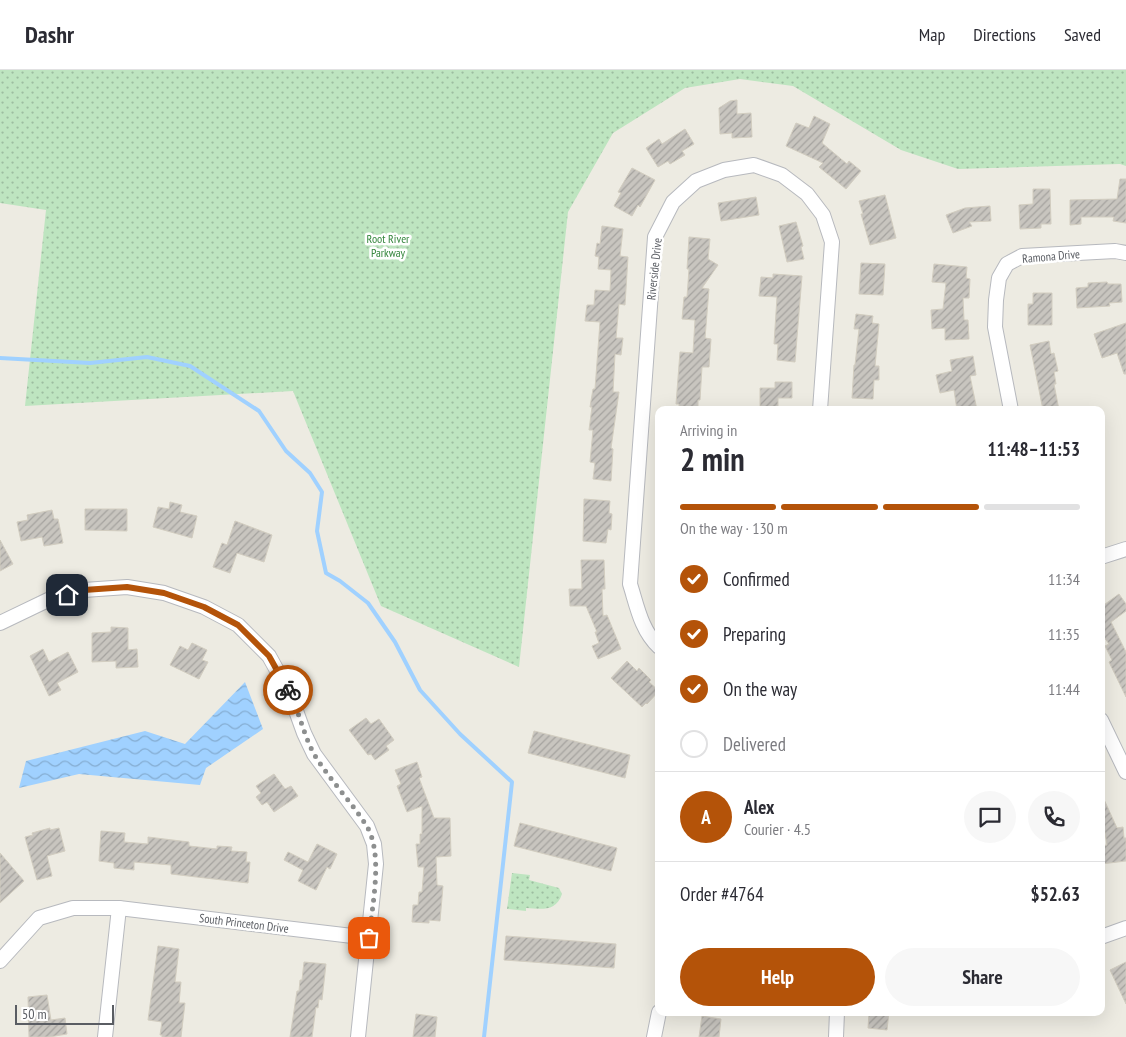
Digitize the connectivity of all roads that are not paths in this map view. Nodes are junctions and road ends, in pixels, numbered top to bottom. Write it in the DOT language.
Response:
graph roads {
  1 [pos="1126,253"];
  2 [pos="820,406"];
  3 [pos="1010,406"];
  4 [pos="1126,549"];
  5 [pos="1105,556"];
  6 [pos="0,623"];
  7 [pos="655,644"];
  8 [pos="1105,728"];
  9 [pos="1126,772"];
  10 [pos="120,908"];
  11 [pos="1126,928"];
  12 [pos="1105,936"];
  13 [pos="369,938"];
  14 [pos="0,961"];
  15 [pos="658,1016"];
  16 [pos="837,1016"];
  17 [pos="106,1037"];
  18 [pos="358,1037"];
  19 [pos="654,1037"];
  20 [pos="836,1037"];
  1 -- 3 [label="street, Ramona Drive"];
  2 -- 7 [label="street, Riverside Drive"];
  4 -- 5 [label="street"];
  6 -- 13 [label="street"];
  8 -- 9 [label="street"];
  10 -- 13 [label="street, South Princeton Drive"];
  10 -- 14 [label="street, South Princeton Drive"];
  10 -- 17 [label="street"];
  11 -- 12 [label="street"];
  13 -- 18 [label="street"];
  15 -- 19 [label="street"];
  16 -- 20 [label="street"];
}
